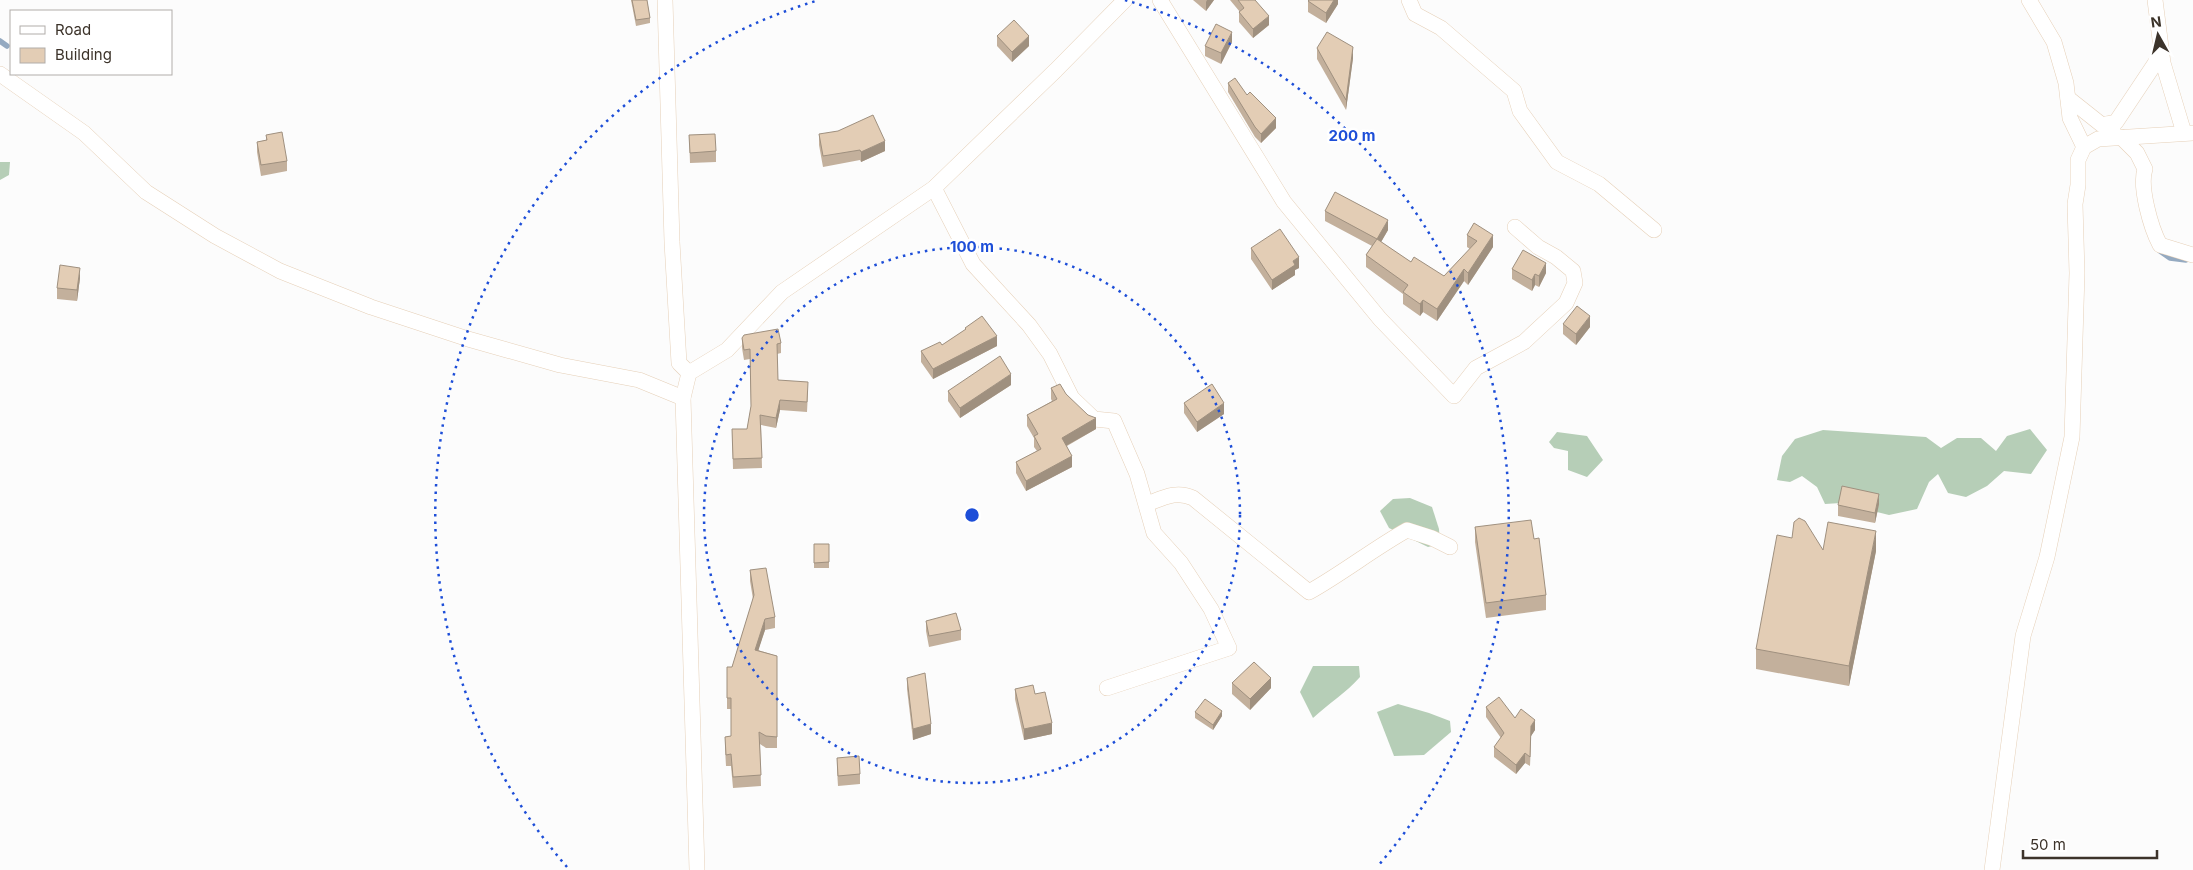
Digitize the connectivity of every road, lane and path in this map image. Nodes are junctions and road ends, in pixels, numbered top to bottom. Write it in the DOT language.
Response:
graph roads {
  1 [pos="665,0"];
  2 [pos="1125,0"];
  3 [pos="1160,0"];
  4 [pos="1409,0"];
  5 [pos="2029,0"];
  6 [pos="2154,0"];
  7 [pos="2162,54"];
  8 [pos="0,74"];
  9 [pos="2068,98"];
  10 [pos="2106,124"];
  11 [pos="2188,133"];
  12 [pos="2125,137"];
  13 [pos="2084,147"];
  14 [pos="934,188"];
  15 [pos="1515,227"];
  16 [pos="1654,230"];
  17 [pos="2193,255"];
  18 [pos="689,372"];
  19 [pos="683,398"];
  20 [pos="1147,504"];
  21 [pos="1450,547"];
  22 [pos="1107,688"];
  23 [pos="696,870"];
  24 [pos="1992,870"];
  1 -- 18 [label="street"];
  2 -- 14 [label="street"];
  3 -- 15 [label="street"];
  4 -- 16 [label="street"];
  5 -- 9 [label="street"];
  6 -- 7 [label="street"];
  7 -- 10 [label="street"];
  7 -- 11 [label="street"];
  8 -- 19 [label="street"];
  9 -- 10 [label="street"];
  9 -- 13 [label="street"];
  10 -- 12 [label="street"];
  11 -- 12 [label="street"];
  12 -- 13 [label="street"];
  12 -- 17 [label="street"];
  13 -- 24 [label="street"];
  14 -- 18 [label="street"];
  14 -- 20 [label="street"];
  18 -- 19 [label="street"];
  19 -- 23 [label="street"];
  20 -- 21 [label="street"];
  20 -- 22 [label="street"];
}
